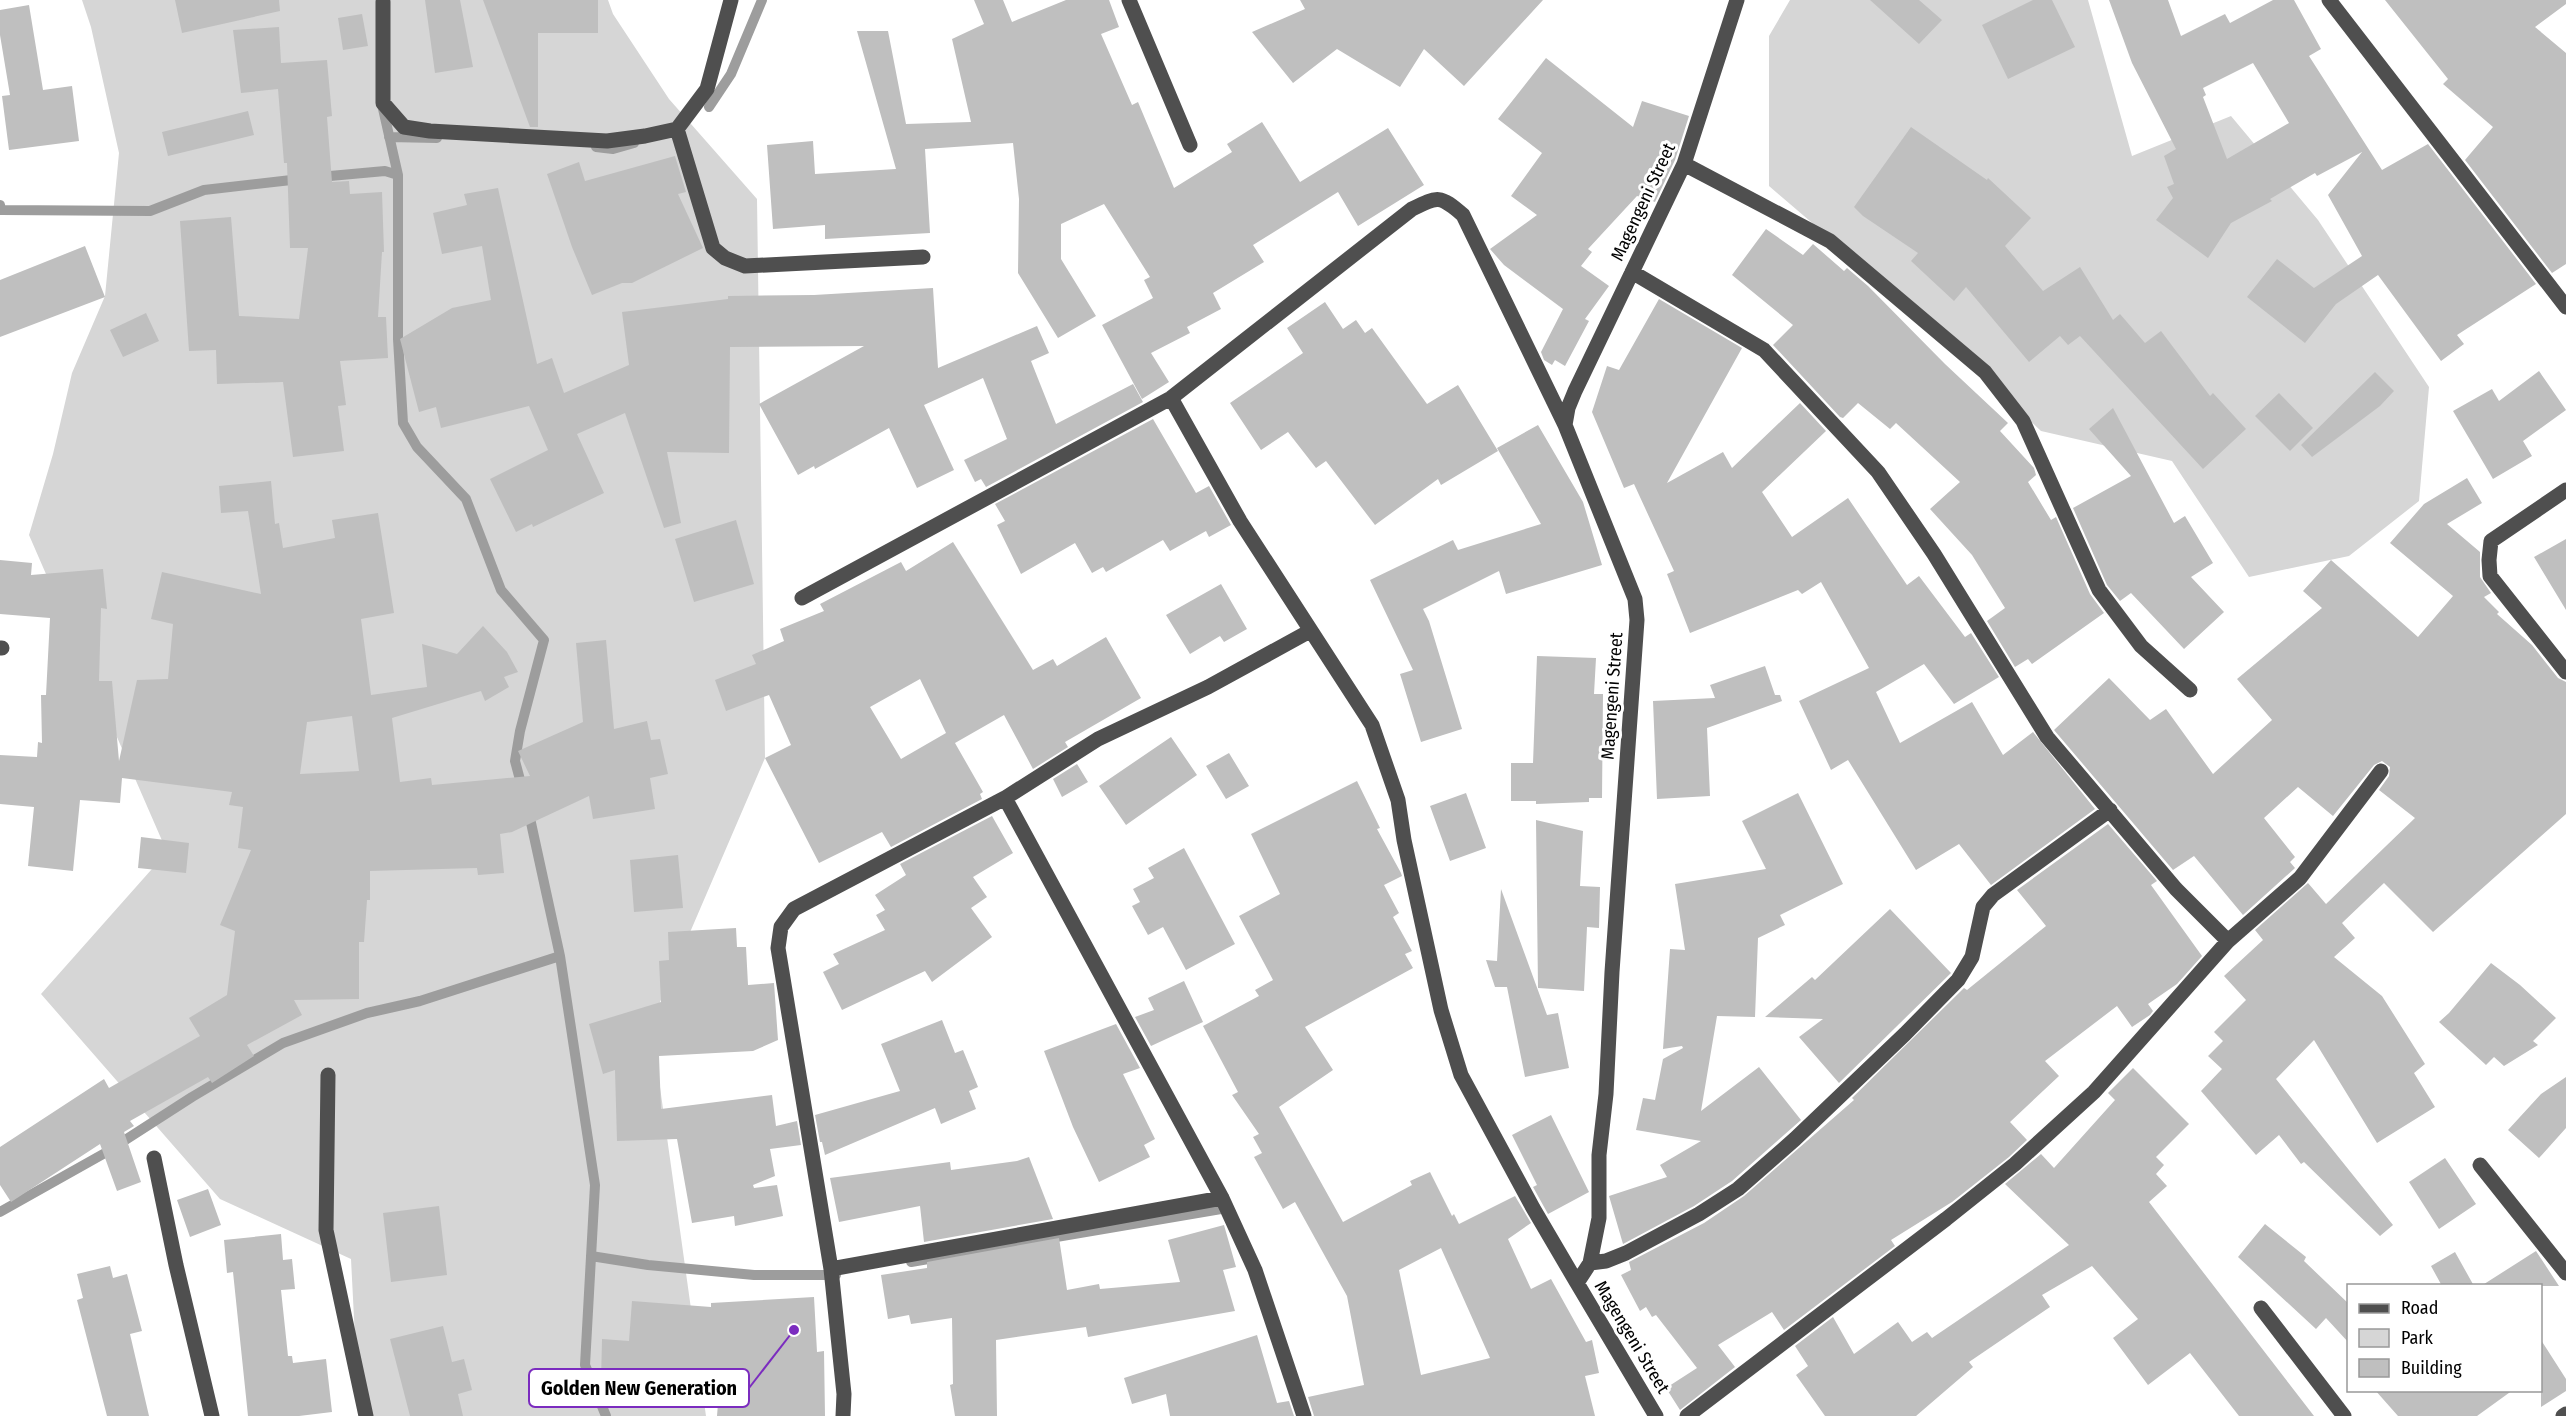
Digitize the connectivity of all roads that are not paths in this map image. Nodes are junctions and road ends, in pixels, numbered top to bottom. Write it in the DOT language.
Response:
graph roads {
  1 [pos="731,0"];
  2 [pos="1129,0"];
  3 [pos="1737,0"];
  4 [pos="2329,0"];
  5 [pos="383,2"];
  6 [pos="677,129"];
  7 [pos="1190,145"];
  8 [pos="1684,164"];
  9 [pos="923,257"];
  10 [pos="1632,272"];
  11 [pos="2566,306"];
  12 [pos="1171,398"];
  13 [pos="1565,425"];
  14 [pos="2566,490"];
  15 [pos="802,598"];
  16 [pos="1310,631"];
  17 [pos="2566,672"];
  18 [pos="2190,690"];
  19 [pos="2381,771"];
  20 [pos="1005,798"];
  21 [pos="2110,810"];
  22 [pos="2228,941"];
  23 [pos="328,1075"];
  24 [pos="154,1158"];
  25 [pos="2480,1165"];
  26 [pos="1222,1198"];
  27 [pos="1590,1263"];
  28 [pos="831,1269"];
  29 [pos="2566,1273"];
  30 [pos="1578,1283"];
  31 [pos="2261,1308"];
  32 [pos="213,1416"];
  33 [pos="366,1416"];
  34 [pos="843,1416"];
  35 [pos="1304,1416"];
  36 [pos="1656,1416"];
  37 [pos="1687,1416"];
  38 [pos="2344,1416"];
  1 -- 6 [label="street"];
  2 -- 7 [label="street"];
  3 -- 8 [label="street, Magengeni Street"];
  4 -- 11 [label="street"];
  5 -- 6 [label="street"];
  6 -- 9 [label="street"];
  8 -- 10 [label="street, Magengeni Street"];
  8 -- 18 [label="street"];
  10 -- 13 [label="street, Magengeni Street"];
  10 -- 21 [label="street"];
  12 -- 13 [label="street"];
  12 -- 15 [label="street"];
  12 -- 16 [label="street"];
  13 -- 27 [label="street, Magengeni Street"];
  14 -- 17 [label="street"];
  16 -- 20 [label="street"];
  16 -- 30 [label="street"];
  19 -- 22 [label="street"];
  20 -- 26 [label="street"];
  20 -- 28 [label="street"];
  21 -- 22 [label="street"];
  21 -- 27 [label="street"];
  22 -- 37 [label="street"];
  23 -- 33 [label="street"];
  24 -- 32 [label="street"];
  25 -- 29 [label="street"];
  26 -- 28 [label="street"];
  26 -- 35 [label="street"];
  27 -- 30 [label="street, Magengeni Street"];
  28 -- 34 [label="street"];
  30 -- 36 [label="street, Magengeni Street"];
  31 -- 38 [label="street"];
}
